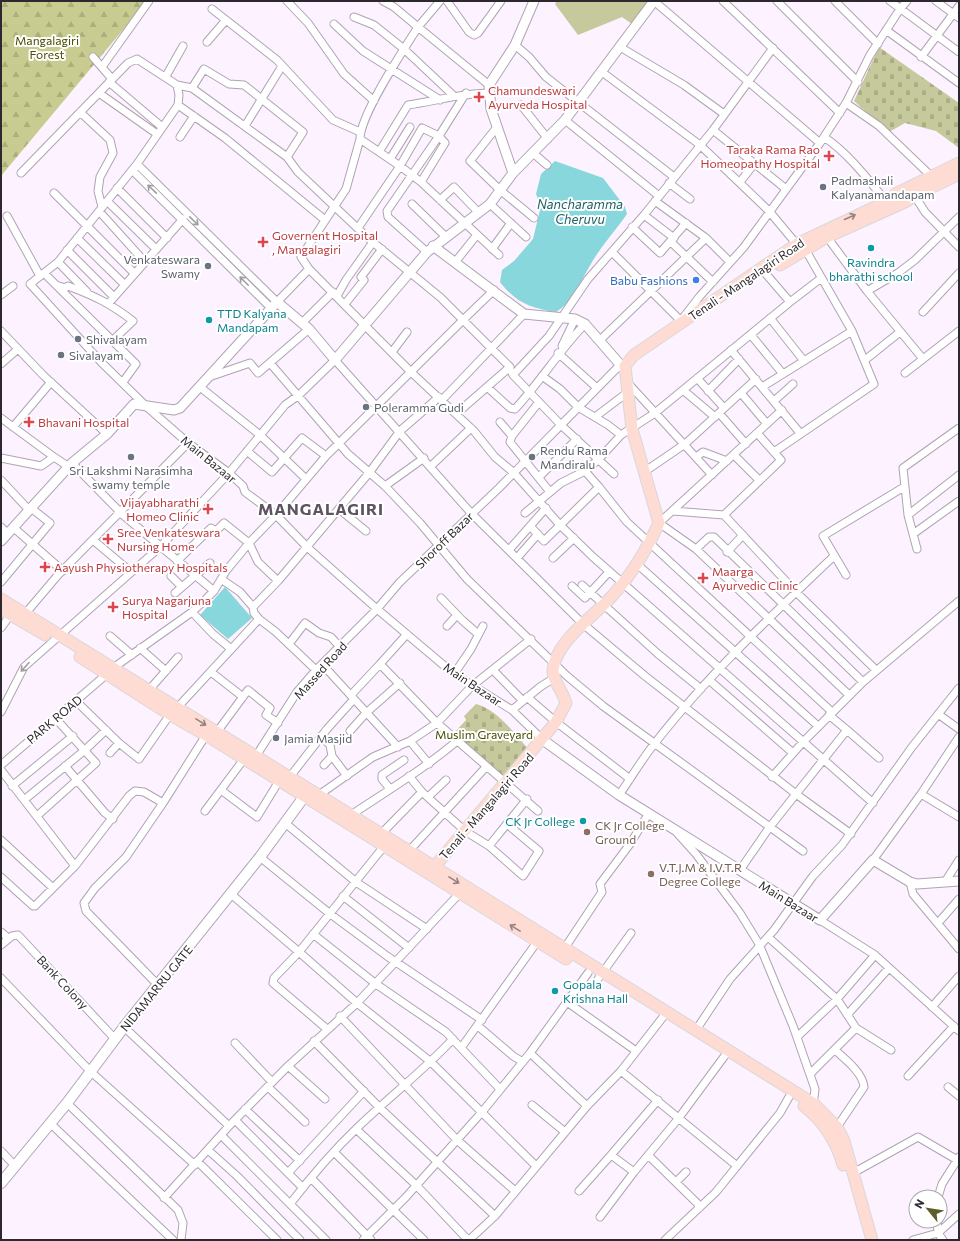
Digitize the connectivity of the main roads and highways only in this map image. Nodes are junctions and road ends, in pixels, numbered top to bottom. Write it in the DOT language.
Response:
graph roads {
  1 [pos="959,163"];
  2 [pos="959,174"];
  3 [pos="959,182"];
  4 [pos="917,196"];
  5 [pos="883,205"];
  6 [pos="801,248"];
  7 [pos="625,364"];
  8 [pos="3,605"];
  9 [pos="57,638"];
  10 [pos="110,671"];
  11 [pos="173,712"];
  12 [pos="284,779"];
  13 [pos="311,796"];
  14 [pos="432,870"];
  15 [pos="600,976"];
  16 [pos="727,1053"];
  17 [pos="812,1108"];
  18 [pos="2,1179"];
  19 [pos="864,1240"];
  20 [pos="872,1240"];
  1 -- 5 [label="main road"];
  2 -- 4 [label="main road"];
  3 -- 4 [label="main road"];
  4 -- 5 [label="main road"];
  6 -- 5 [label="main road, Tenali - Mangalagiri Road, one-way"];
  5 -- 6 [label="main road, Tenali - Mangalagiri Road"];
  6 -- 7 [label="main road, Tenali - Mangalagiri Road"];
  6 -- 7 [label="main road, Tenali - Mangalagiri Road"];
  7 -- 14 [label="main road, Tenali - Mangalagiri Road"];
  8 -- 9 [label="main road"];
  8 -- 9 [label="main road"];
  9 -- 10 [label="main road"];
  10 -- 11 [label="main road"];
  10 -- 11 [label="main road"];
  11 -- 12 [label="main road"];
  11 -- 12 [label="main road, one-way"];
  12 -- 13 [label="main road"];
  13 -- 14 [label="main road"];
  13 -- 14 [label="main road"];
  13 -- 18 [label="main road, NIDAMARRU GATE"];
  14 -- 15 [label="main road, one-way"];
  15 -- 14 [label="main road, one-way"];
  15 -- 16 [label="main road"];
  15 -- 16 [label="main road"];
  16 -- 17 [label="main road"];
  16 -- 17 [label="main road"];
  17 -- 19 [label="main road"];
  17 -- 20 [label="main road"];
}
